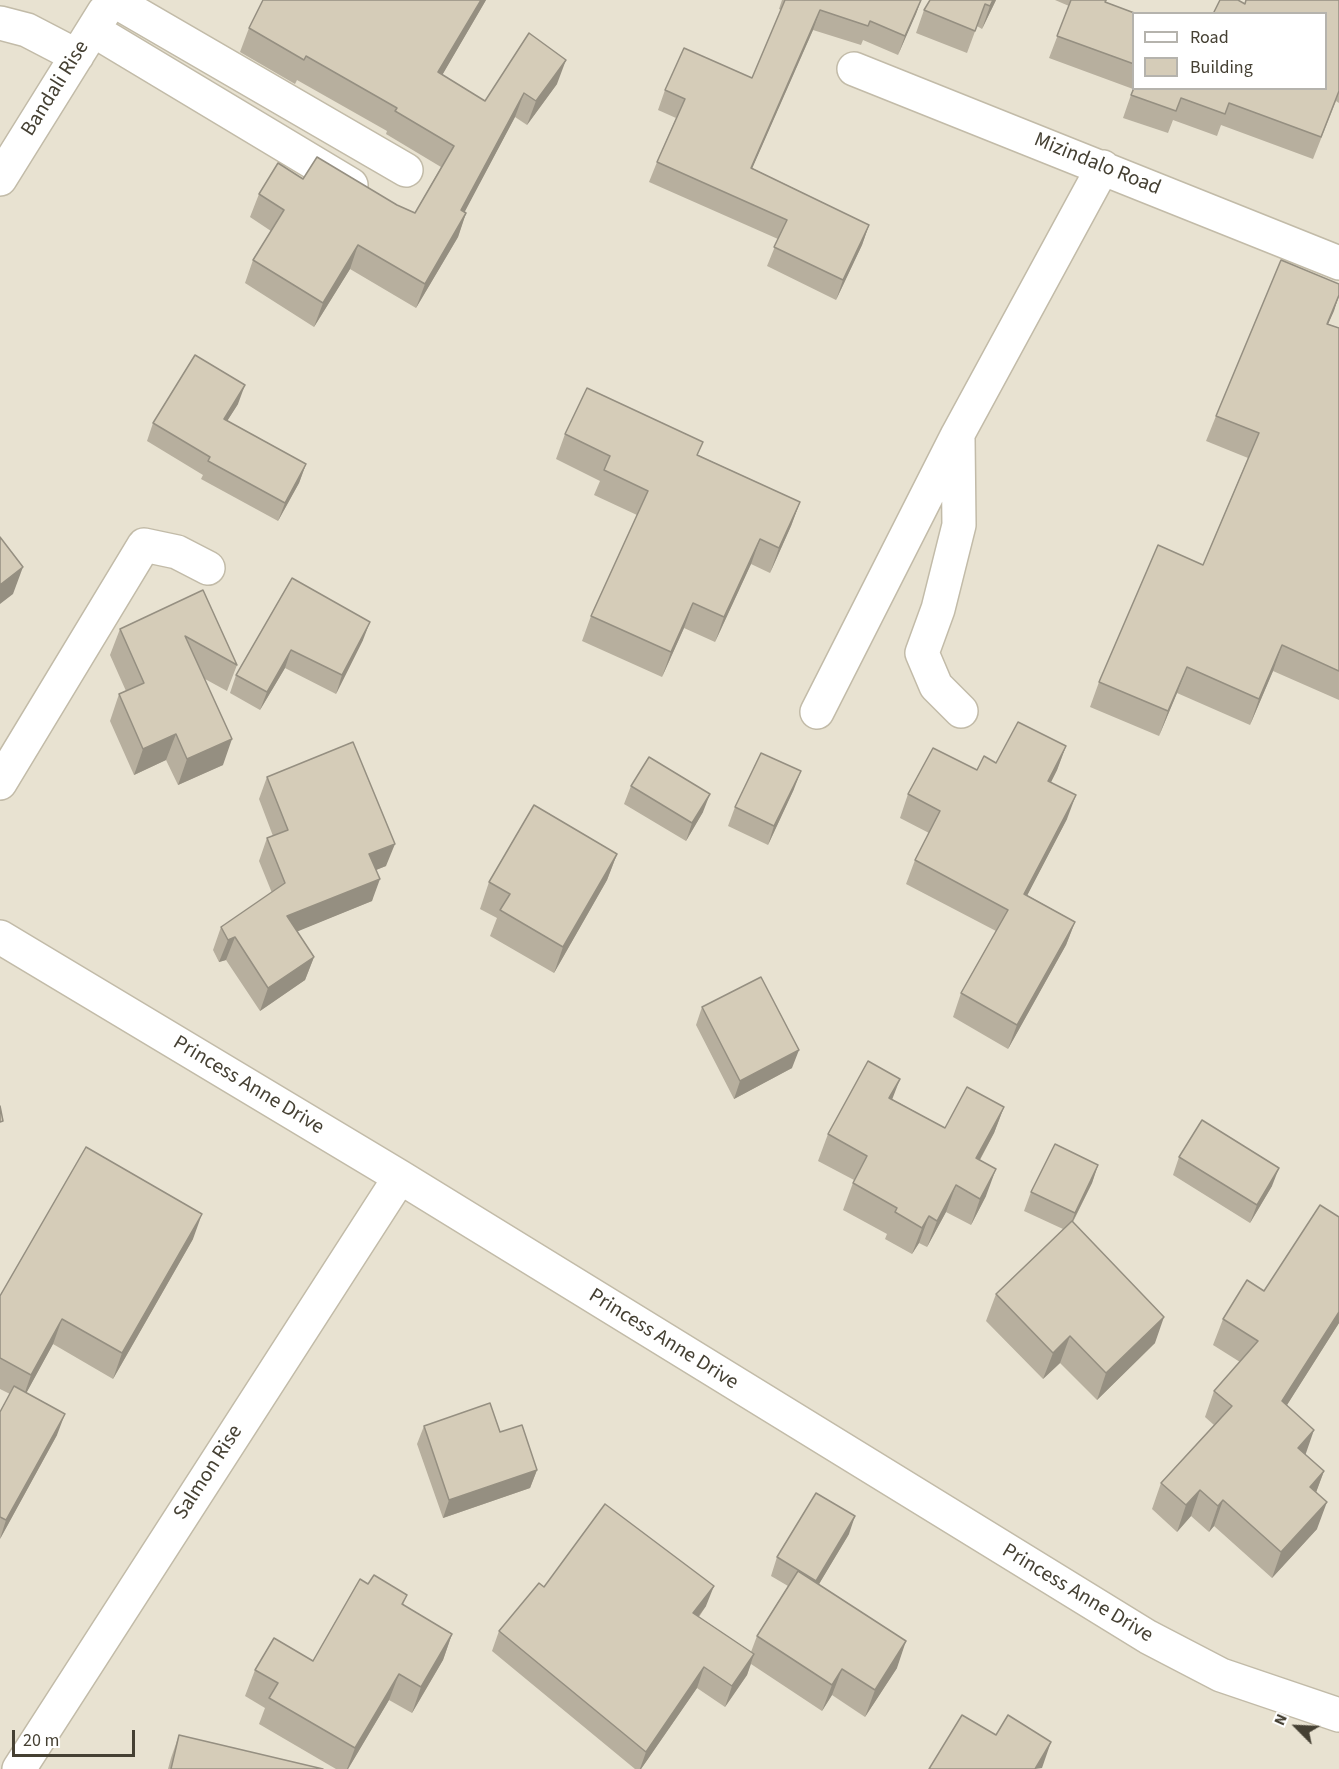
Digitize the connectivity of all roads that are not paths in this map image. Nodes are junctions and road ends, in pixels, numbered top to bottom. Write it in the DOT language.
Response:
graph roads {
  1 [pos="113,0"];
  2 [pos="0,23"];
  3 [pos="85,43"];
  4 [pos="854,69"];
  5 [pos="1103,167"];
  6 [pos="406,170"];
  7 [pos="0,179"];
  8 [pos="378,201"];
  9 [pos="1339,263"];
  10 [pos="958,434"];
  11 [pos="208,568"];
  12 [pos="961,711"];
  13 [pos="817,712"];
  14 [pos="0,783"];
  15 [pos="0,937"];
  16 [pos="399,1177"];
  17 [pos="1337,1707"];
  18 [pos="19,1769"];
  1 -- 3 [label="street, Bandali Rise"];
  1 -- 6 [label="street"];
  2 -- 3 [label="street"];
  3 -- 7 [label="street, Bandali Rise"];
  3 -- 8 [label="street"];
  4 -- 5 [label="street, Mizindalo Road"];
  5 -- 9 [label="street, Mizindalo Road"];
  5 -- 10 [label="street"];
  10 -- 12 [label="street"];
  10 -- 13 [label="street"];
  11 -- 14 [label="street"];
  15 -- 16 [label="street, Princess Anne Drive"];
  16 -- 17 [label="street, Princess Anne Drive"];
  16 -- 18 [label="street, Salmon Rise"];
}
